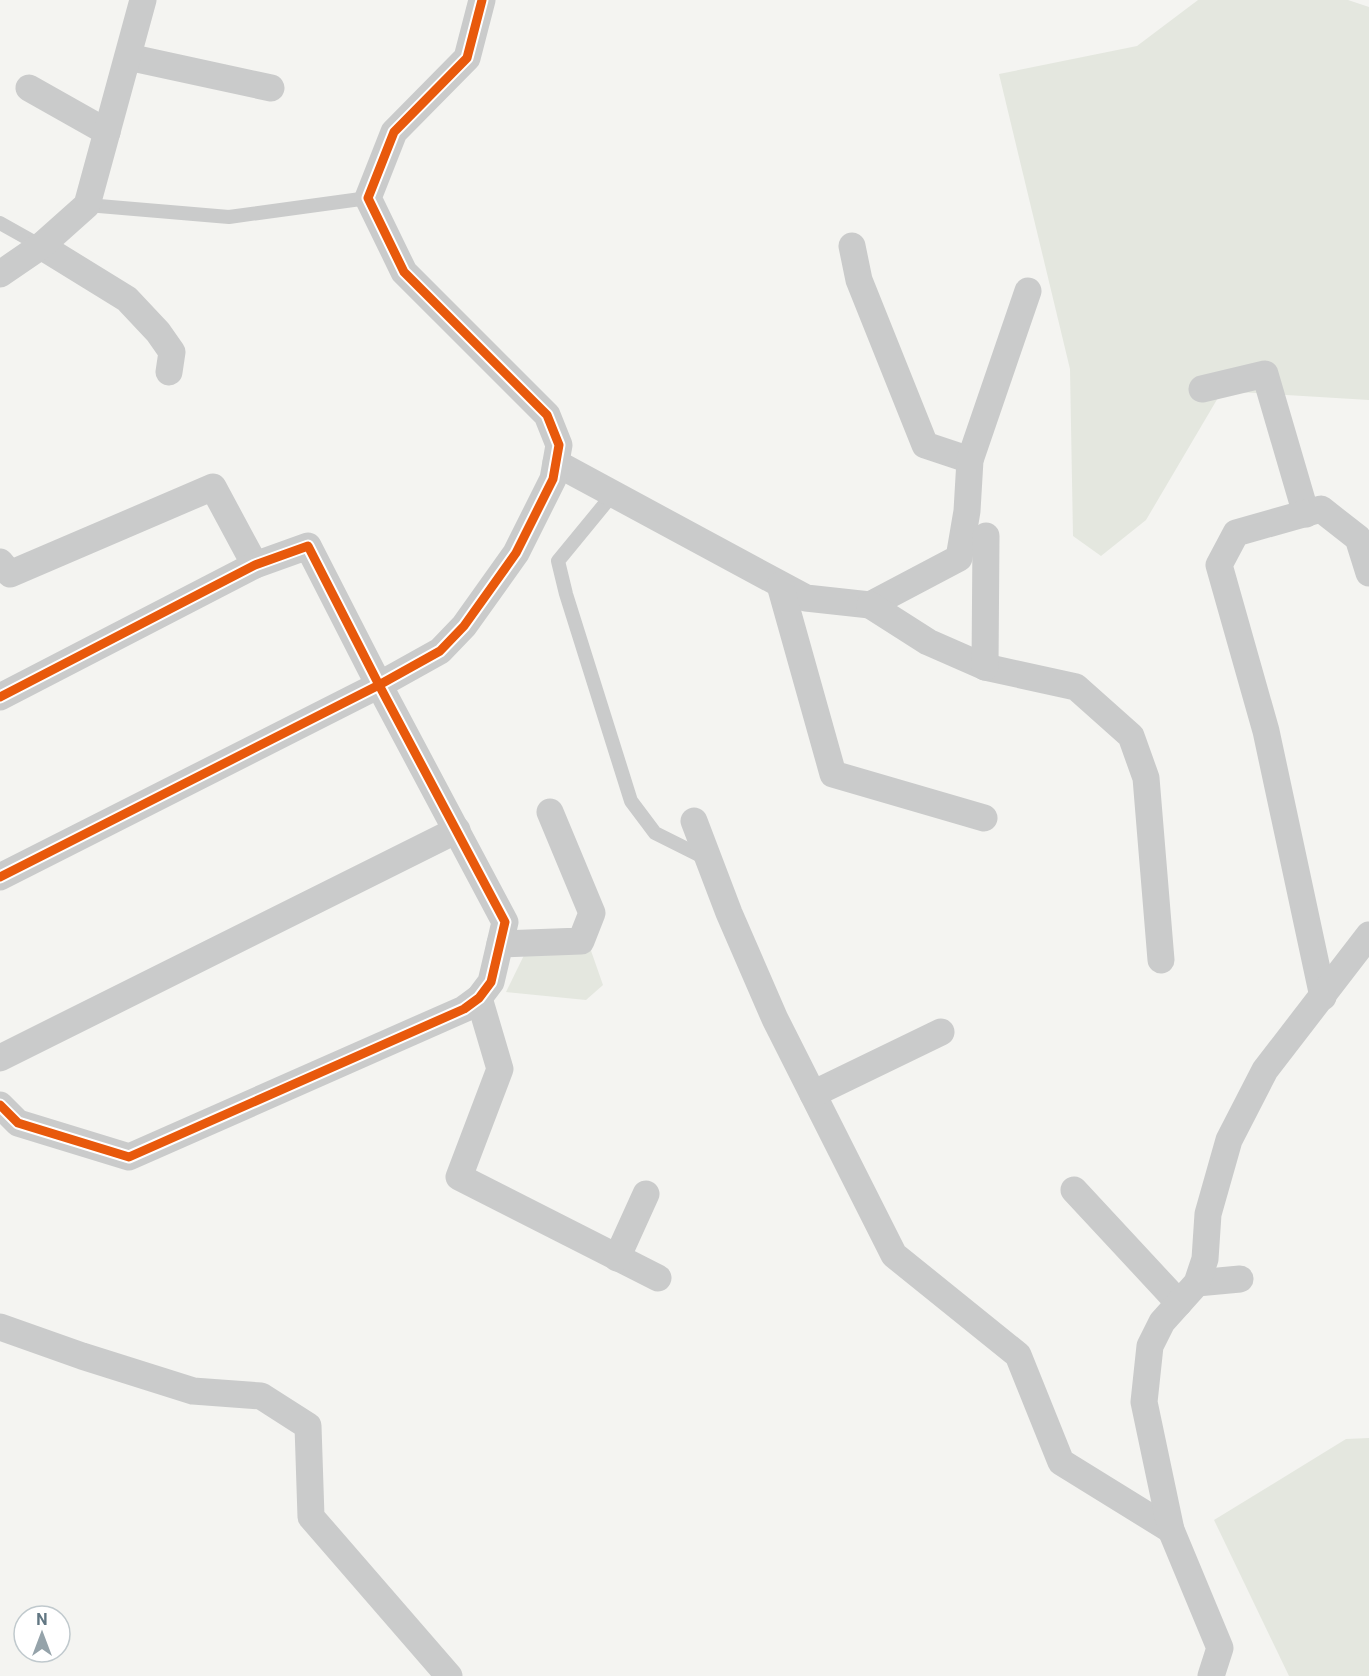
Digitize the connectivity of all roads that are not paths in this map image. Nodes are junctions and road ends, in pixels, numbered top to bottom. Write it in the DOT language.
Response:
graph roads {
  1 [pos="144,0"];
  2 [pos="482,0"];
  3 [pos="128,57"];
  4 [pos="29,88"];
  5 [pos="271,88"];
  6 [pos="107,132"];
  7 [pos="368,198"];
  8 [pos="87,205"];
  9 [pos="0,224"];
  10 [pos="41,246"];
  11 [pos="852,246"];
  12 [pos="0,274"];
  13 [pos="1029,291"];
  14 [pos="169,372"];
  15 [pos="1202,389"];
  16 [pos="970,460"];
  17 [pos="556,463"];
  18 [pos="613,494"];
  19 [pos="1306,514"];
  20 [pos="986,536"];
  21 [pos="0,562"];
  22 [pos="1367,563"];
  23 [pos="255,565"];
  24 [pos="780,585"];
  25 [pos="870,605"];
  26 [pos="985,667"];
  27 [pos="379,685"];
  28 [pos="0,697"];
  29 [pos="550,812"];
  30 [pos="984,818"];
  31 [pos="694,820"];
  32 [pos="457,830"];
  33 [pos="710,861"];
  34 [pos="0,877"];
  35 [pos="1369,935"];
  36 [pos="500,944"];
  37 [pos="1161,960"];
  38 [pos="1323,997"];
  39 [pos="479,998"];
  40 [pos="941,1032"];
  41 [pos="0,1058"];
  42 [pos="813,1094"];
  43 [pos="0,1105"];
  44 [pos="1074,1190"];
  45 [pos="646,1194"];
  46 [pos="617,1258"];
  47 [pos="657,1278"];
  48 [pos="1240,1279"];
  49 [pos="1188,1293"];
  50 [pos="0,1328"];
  51 [pos="1171,1530"];
  52 [pos="449,1676"];
  53 [pos="1211,1676"];
  1 -- 3 [label="street"];
  2 -- 7 [label="street"];
  3 -- 5 [label="street"];
  3 -- 6 [label="street"];
  4 -- 6 [label="street"];
  6 -- 8 [label="street"];
  7 -- 8 [label="lane"];
  7 -- 17 [label="street"];
  8 -- 10 [label="street"];
  9 -- 10 [label="lane"];
  10 -- 12 [label="street"];
  10 -- 14 [label="street"];
  11 -- 16 [label="street"];
  13 -- 16 [label="street"];
  15 -- 19 [label="street"];
  16 -- 25 [label="street"];
  17 -- 18 [label="street"];
  17 -- 27 [label="street"];
  18 -- 24 [label="street"];
  18 -- 33 [label="lane"];
  19 -- 22 [label="street"];
  19 -- 38 [label="street"];
  20 -- 26 [label="street"];
  21 -- 23 [label="street"];
  23 -- 27 [label="street"];
  23 -- 28 [label="street"];
  24 -- 25 [label="street"];
  24 -- 30 [label="street"];
  25 -- 26 [label="street"];
  26 -- 37 [label="street"];
  27 -- 32 [label="street"];
  27 -- 34 [label="street"];
  29 -- 36 [label="street"];
  31 -- 33 [label="street"];
  32 -- 36 [label="street"];
  32 -- 41 [label="street"];
  33 -- 42 [label="street"];
  35 -- 38 [label="street"];
  36 -- 39 [label="street"];
  38 -- 49 [label="street"];
  39 -- 43 [label="street"];
  39 -- 46 [label="street"];
  40 -- 42 [label="street"];
  42 -- 51 [label="street"];
  44 -- 49 [label="street"];
  45 -- 46 [label="street"];
  46 -- 47 [label="street"];
  48 -- 49 [label="street"];
  49 -- 51 [label="street"];
  50 -- 52 [label="street"];
  51 -- 53 [label="street"];
}
